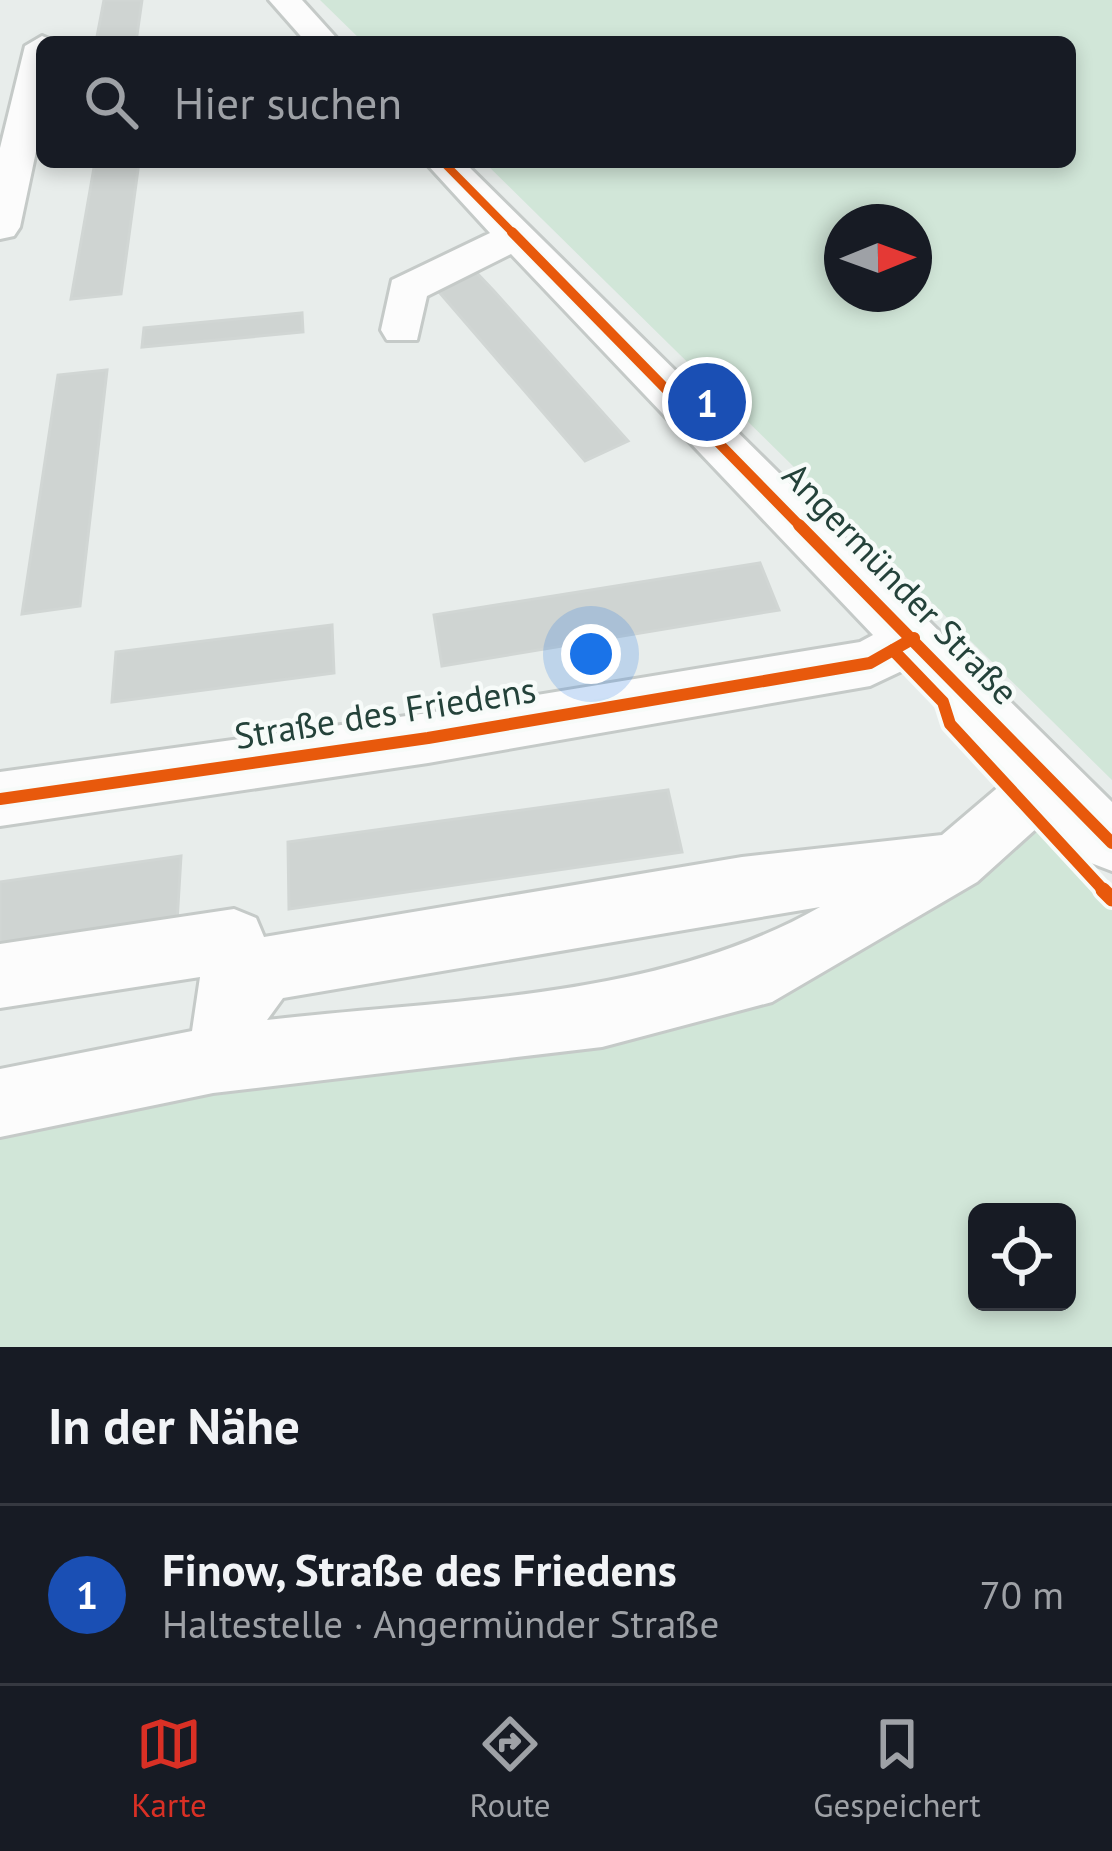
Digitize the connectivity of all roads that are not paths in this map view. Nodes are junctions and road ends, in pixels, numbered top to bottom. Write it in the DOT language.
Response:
graph roads {
  1 [pos="285,0"];
  2 [pos="318,36"];
  3 [pos="36,71"];
  4 [pos="449,168"];
  5 [pos="0,226"];
  6 [pos="516,236"];
  7 [pos="402,330"];
  8 [pos="914,638"];
  9 [pos="1052,781"];
  10 [pos="0,799"];
  11 [pos="1112,843"];
  12 [pos="956,862"];
  13 [pos="0,976"];
  14 [pos="221,1041"];
  15 [pos="0,1103"];
  1 -- 2 [label="street"];
  3 -- 5 [label="street"];
  4 -- 6 [label="street, Angermünder Straße"];
  6 -- 7 [label="street"];
  6 -- 8 [label="street, Angermünder Straße"];
  8 -- 9 [label="street, Angermünder Straße"];
  8 -- 10 [label="street, Straße des Friedens"];
  9 -- 11 [label="street, Angermünder Straße"];
  9 -- 12 [label="street"];
  12 -- 14 [label="street"];
  12 -- 14 [label="street"];
  13 -- 14 [label="street"];
  14 -- 15 [label="street"];
}
